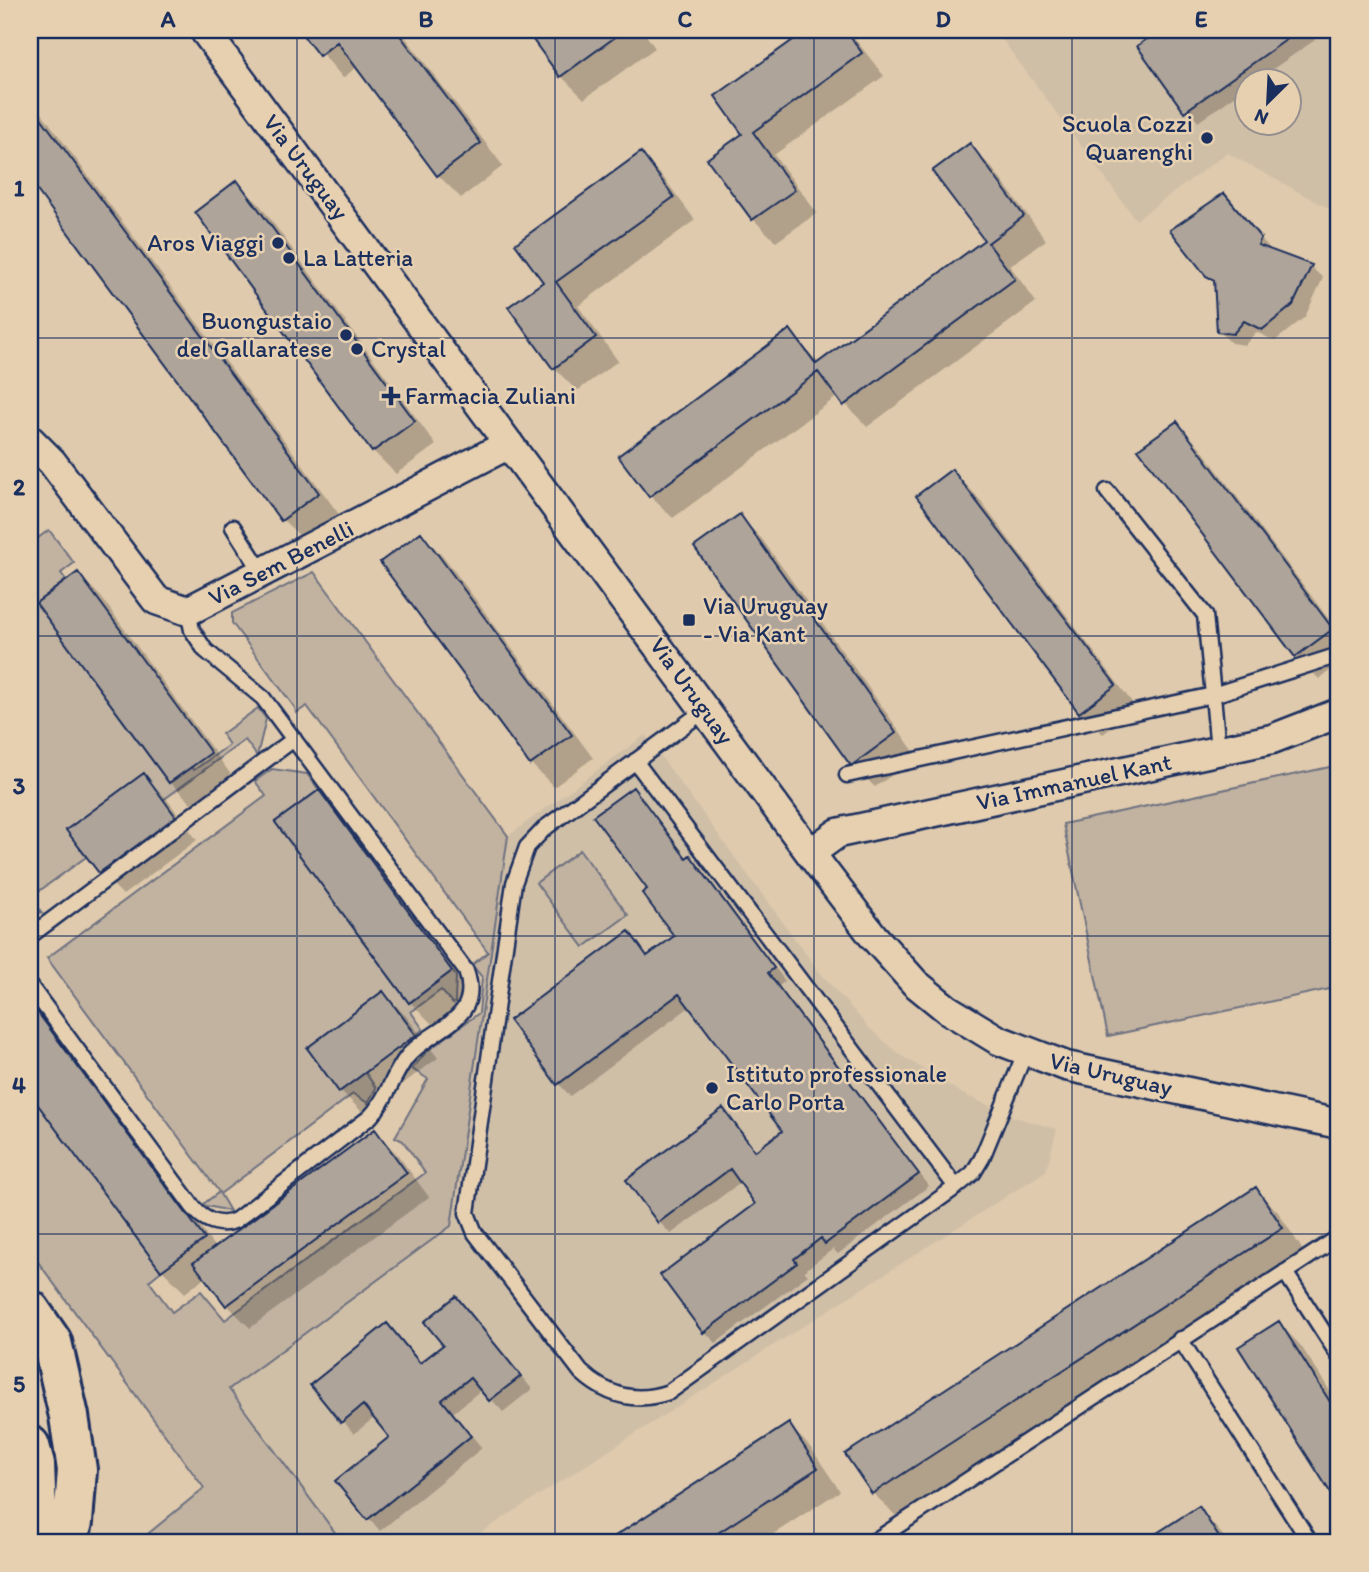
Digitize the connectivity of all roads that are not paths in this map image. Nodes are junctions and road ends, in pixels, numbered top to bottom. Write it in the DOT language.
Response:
graph roads {
  1 [pos="204,30"];
  2 [pos="30,440"];
  3 [pos="509,444"];
  4 [pos="1107,491"];
  5 [pos="233,527"];
  6 [pos="262,572"];
  7 [pos="188,611"];
  8 [pos="1339,655"];
  9 [pos="1213,695"];
  10 [pos="705,710"];
  11 [pos="1339,713"];
  12 [pos="294,739"];
  13 [pos="1217,751"];
  14 [pos="635,761"];
  15 [pos="847,775"];
  16 [pos="810,853"];
  17 [pos="30,936"];
  18 [pos="30,986"];
  19 [pos="1024,1053"];
  20 [pos="1339,1124"];
  21 [pos="956,1187"];
  22 [pos="1339,1237"];
  23 [pos="1285,1272"];
  24 [pos="30,1310"];
  25 [pos="1180,1339"];
  26 [pos="1339,1356"];
  27 [pos="30,1446"];
  28 [pos="38,1542"];
  29 [pos="68,1542"];
  30 [pos="873,1542"];
  31 [pos="1310,1542"];
  1 -- 3 [label="street, Via Uruguay"];
  2 -- 7 [label="street, Via Sem Benelli"];
  3 -- 6 [label="street, Via Sem Benelli"];
  3 -- 10 [label="street, Via Uruguay"];
  4 -- 9 [label="lane"];
  5 -- 6 [label="lane"];
  6 -- 7 [label="street, Via Sem Benelli"];
  7 -- 12 [label="lane"];
  8 -- 9 [label="lane"];
  9 -- 13 [label="lane"];
  9 -- 15 [label="lane"];
  10 -- 14 [label="lane"];
  10 -- 16 [label="street, Via Uruguay"];
  11 -- 13 [label="street, Via Immanuel Kant"];
  12 -- 17 [label="lane"];
  12 -- 18 [label="lane"];
  13 -- 16 [label="street, Via Immanuel Kant"];
  14 -- 21 [label="lane"];
  14 -- 21 [label="lane"];
  16 -- 19 [label="street, Via Uruguay"];
  19 -- 20 [label="street, Via Uruguay"];
  19 -- 21 [label="lane"];
  22 -- 23 [label="lane"];
  23 -- 25 [label="lane"];
  23 -- 26 [label="lane"];
  24 -- 29 [label="main road"];
  25 -- 30 [label="lane"];
  25 -- 31 [label="lane"];
  27 -- 28 [label="main road"];
}
